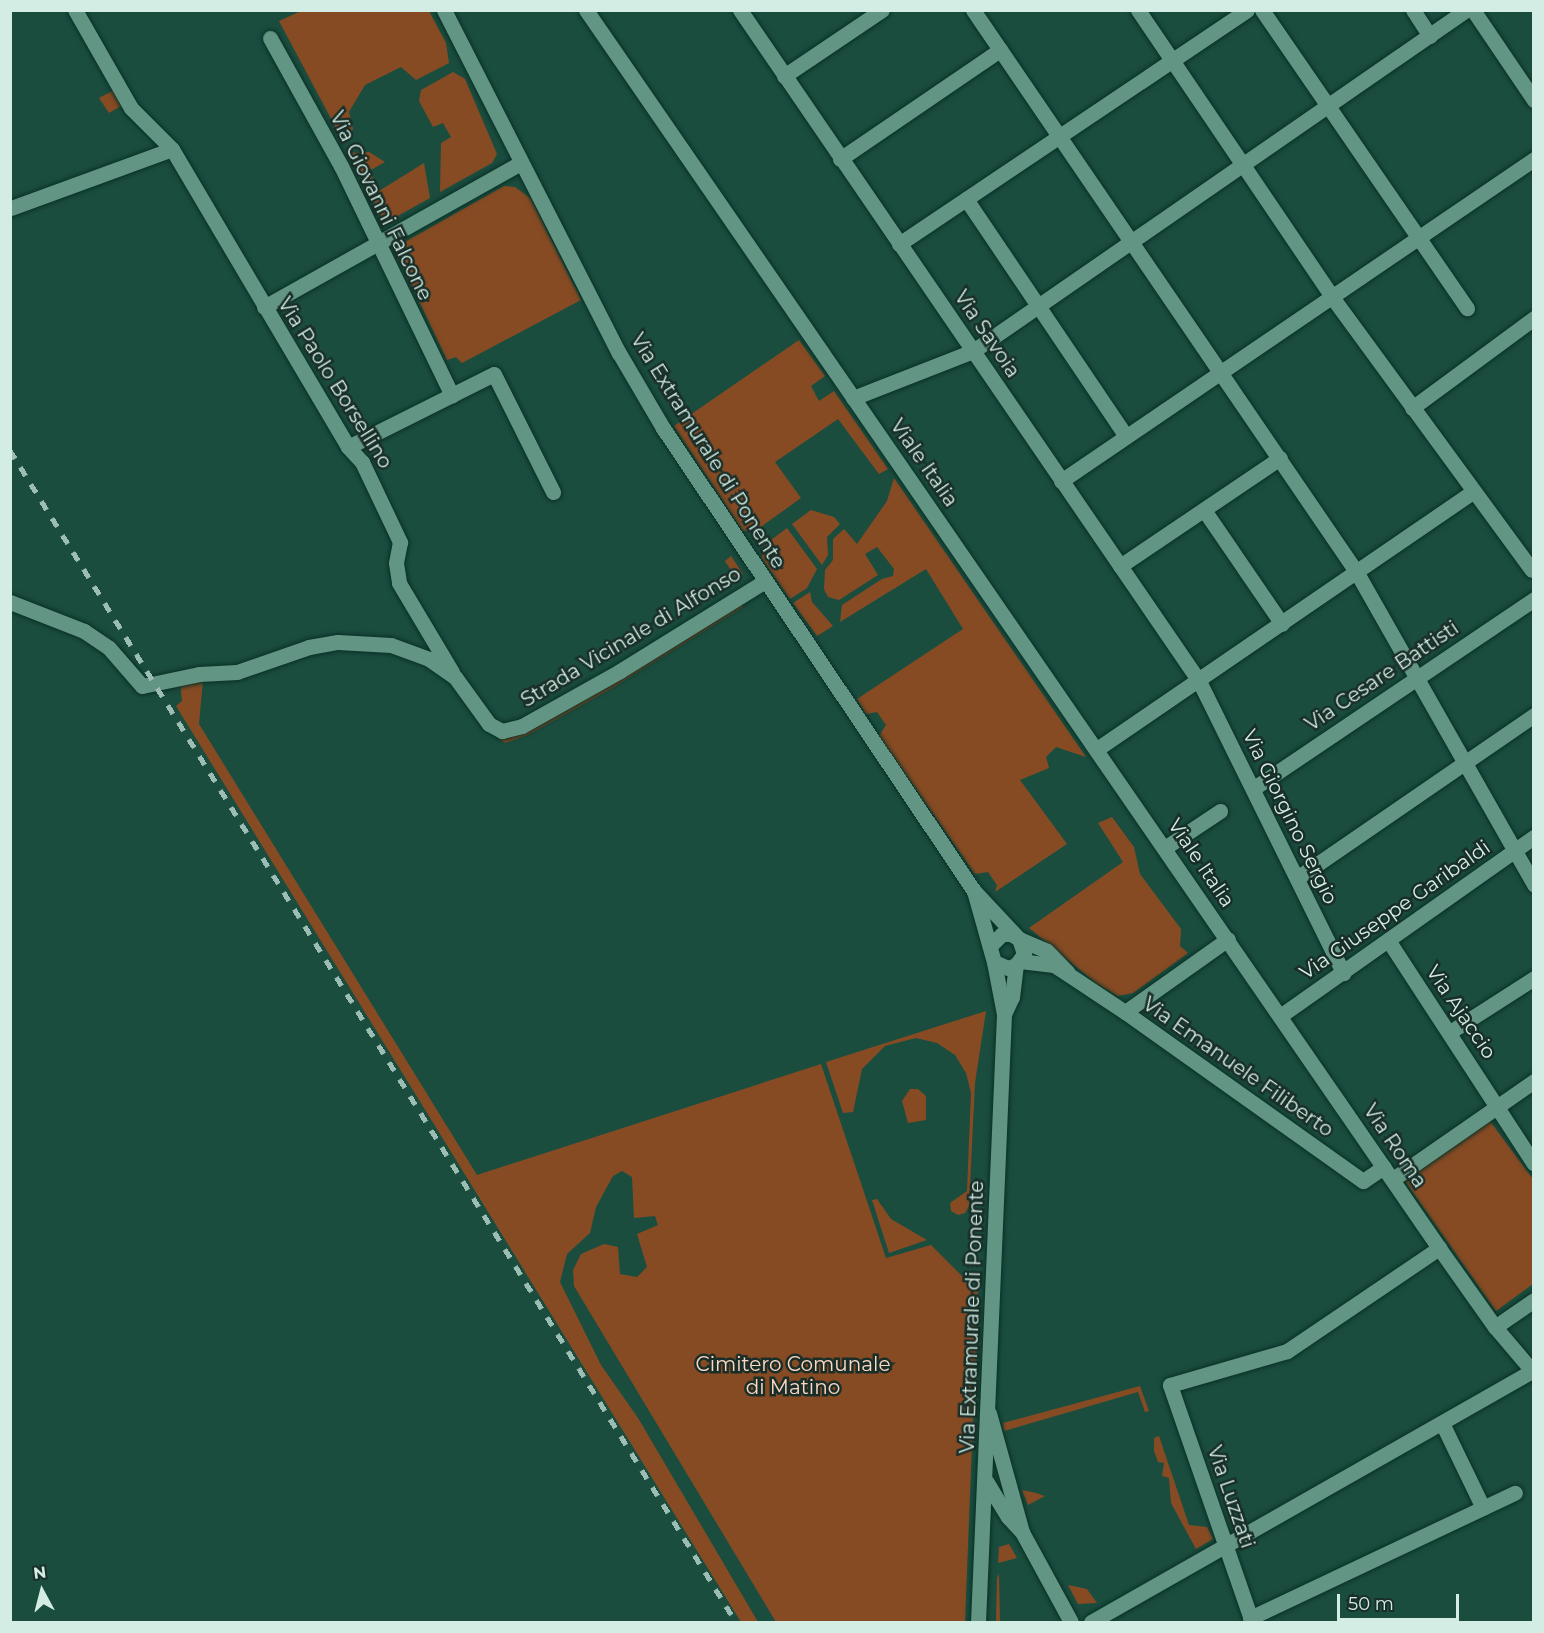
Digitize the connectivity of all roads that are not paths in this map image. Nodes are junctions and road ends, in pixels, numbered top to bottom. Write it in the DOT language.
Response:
graph roads {
  1 [pos="75,10"];
  2 [pos="444,10"];
  3 [pos="586,10"];
  4 [pos="740,10"];
  5 [pos="882,10"];
  6 [pos="973,10"];
  7 [pos="1138,10"];
  8 [pos="1247,10"];
  9 [pos="1262,10"];
  10 [pos="1413,10"];
  11 [pos="1466,10"];
  12 [pos="1473,10"];
  13 [pos="861,16"];
  14 [pos="1430,36"];
  15 [pos="270,38"];
  16 [pos="1000,50"];
  17 [pos="1171,60"];
  18 [pos="784,76"];
  19 [pos="1533,100"];
  20 [pos="1328,105"];
  21 [pos="1060,135"];
  22 [pos="172,150"];
  23 [pos="840,159"];
  24 [pos="1533,159"];
  25 [pos="521,163"];
  26 [pos="1244,165"];
  27 [pos="966,199"];
  28 [pos="11,208"];
  29 [pos="1419,234"];
  30 [pos="377,242"];
  31 [pos="1134,243"];
  32 [pos="899,244"];
  33 [pos="1332,297"];
  34 [pos="1037,306"];
  35 [pos="264,308"];
  36 [pos="1467,308"];
  37 [pos="1533,318"];
  38 [pos="973,351"];
  39 [pos="1221,372"];
  40 [pos="452,396"];
  41 [pos="853,398"];
  42 [pos="1412,408"];
  43 [pos="1125,435"];
  44 [pos="348,447"];
  45 [pos="1280,458"];
  46 [pos="1061,481"];
  47 [pos="553,492"];
  48 [pos="1472,492"];
  49 [pos="1204,510"];
  50 [pos="1120,566"];
  51 [pos="1533,570"];
  52 [pos="1358,573"];
  53 [pos="765,581"];
  54 [pos="1533,599"];
  55 [pos="10,602"];
  56 [pos="1282,624"];
  57 [pos="455,677"];
  58 [pos="1418,677"];
  59 [pos="1199,681"];
  60 [pos="1533,715"];
  61 [pos="1097,749"];
  62 [pos="1465,761"];
  63 [pos="1254,788"];
  64 [pos="1220,811"];
  65 [pos="1533,837"];
  66 [pos="1166,848"];
  67 [pos="1515,850"];
  68 [pos="1297,878"];
  69 [pos="1533,885"];
  70 [pos="974,891"];
  71 [pos="1019,939"];
  72 [pos="1228,939"];
  73 [pos="1388,940"];
  74 [pos="990,946"];
  75 [pos="994,962"];
  76 [pos="1018,963"];
  77 [pos="1068,973"];
  78 [pos="1343,973"];
  79 [pos="1533,978"];
  80 [pos="1125,1012"];
  81 [pos="1004,1014"];
  82 [pos="1280,1017"];
  83 [pos="1450,1032"];
  84 [pos="1533,1081"];
  85 [pos="1495,1108"];
  86 [pos="1533,1164"];
  87 [pos="1388,1173"];
  88 [pos="1439,1248"];
  89 [pos="1533,1300"];
  90 [pos="1495,1327"];
  91 [pos="1533,1372"];
  92 [pos="989,1413"];
  93 [pos="1442,1423"];
  94 [pos="987,1462"];
  95 [pos="1005,1473"];
  96 [pos="986,1481"];
  97 [pos="1515,1493"];
  98 [pos="1484,1508"];
  99 [pos="1022,1532"];
  100 [pos="1227,1547"];
  101 [pos="1251,1620"];
  102 [pos="978,1623"];
  103 [pos="1071,1623"];
  104 [pos="1090,1623"];
  1 -- 22 [label="street, Via Paolo Borsellino"];
  2 -- 25 [label="street, Via Extramurale di Ponente"];
  3 -- 41 [label="street, Viale Italia"];
  4 -- 18 [label="street, Via Savoia"];
  5 -- 13 [label="street"];
  6 -- 16 [label="street"];
  7 -- 17 [label="street"];
  8 -- 17 [label="street"];
  9 -- 20 [label="street"];
  10 -- 14 [label="street"];
  11 -- 14 [label="street"];
  12 -- 19 [label="street"];
  13 -- 18 [label="street"];
  14 -- 20 [label="street"];
  15 -- 30 [label="street, Via Giovanni Falcone"];
  16 -- 21 [label="street"];
  16 -- 23 [label="street"];
  17 -- 21 [label="street"];
  17 -- 26 [label="street"];
  18 -- 23 [label="street, Via Savoia"];
  20 -- 26 [label="street"];
  20 -- 29 [label="street"];
  21 -- 27 [label="street"];
  21 -- 31 [label="street"];
  22 -- 28 [label="street"];
  22 -- 35 [label="street, Via Paolo Borsellino"];
  23 -- 32 [label="street, Via Savoia"];
  24 -- 29 [label="street"];
  25 -- 30 [label="street"];
  25 -- 53 [label="street, Via Extramurale di Ponente"];
  26 -- 31 [label="street"];
  26 -- 33 [label="street"];
  27 -- 32 [label="street"];
  27 -- 34 [label="street"];
  29 -- 33 [label="street"];
  29 -- 36 [label="street"];
  30 -- 35 [label="street"];
  30 -- 40 [label="street, Via Giovanni Falcone"];
  31 -- 34 [label="street"];
  31 -- 39 [label="street"];
  32 -- 38 [label="street, Via Savoia"];
  33 -- 39 [label="street"];
  33 -- 42 [label="street"];
  34 -- 38 [label="street"];
  34 -- 43 [label="street"];
  35 -- 44 [label="street, Via Paolo Borsellino"];
  37 -- 42 [label="street"];
  38 -- 41 [label="street"];
  38 -- 46 [label="street, Via Savoia"];
  39 -- 43 [label="street"];
  39 -- 45 [label="street"];
  40 -- 44 [label="street"];
  40 -- 47 [label="street"];
  41 -- 61 [label="street, Viale Italia"];
  42 -- 48 [label="street"];
  43 -- 46 [label="street"];
  44 -- 57 [label="street, Via Paolo Borsellino"];
  45 -- 49 [label="street"];
  45 -- 52 [label="street"];
  46 -- 50 [label="street, Via Savoia"];
  48 -- 51 [label="street"];
  48 -- 52 [label="street"];
  49 -- 50 [label="street"];
  49 -- 56 [label="street"];
  50 -- 59 [label="street, Via Savoia"];
  52 -- 56 [label="street"];
  52 -- 58 [label="street"];
  53 -- 57 [label="street, Strada Vicinale di Alfonso"];
  53 -- 70 [label="street, Via Extramurale di Ponente"];
  54 -- 58 [label="street, Via Cesare Battisti"];
  55 -- 57 [label="street, Strada Vicinale di Alfonso"];
  56 -- 59 [label="street"];
  58 -- 62 [label="street"];
  58 -- 63 [label="street, Via Cesare Battisti"];
  59 -- 61 [label="street"];
  59 -- 63 [label="street, Via Giorgino Sergio"];
  60 -- 62 [label="street"];
  61 -- 66 [label="street, Viale Italia"];
  62 -- 67 [label="street"];
  62 -- 68 [label="street"];
  63 -- 68 [label="street, Via Giorgino Sergio"];
  64 -- 66 [label="street"];
  65 -- 67 [label="street, Via Giuseppe Garibaldi"];
  66 -- 72 [label="street, Viale Italia"];
  67 -- 69 [label="street"];
  67 -- 73 [label="street, Via Giuseppe Garibaldi"];
  68 -- 78 [label="street, Via Giorgino Sergio"];
  70 -- 71 [label="street, Via Extramurale di Ponente"];
  70 -- 74 [label="street, Via Extramurale di Ponente"];
  71 -- 74 [label="street"];
  71 -- 76 [label="street, Via Extramurale di Ponente"];
  71 -- 77 [label="street"];
  72 -- 80 [label="street"];
  72 -- 82 [label="street, Via Roma"];
  73 -- 78 [label="street, Via Giuseppe Garibaldi"];
  73 -- 83 [label="street, Via Ajaccio"];
  74 -- 75 [label="street, Via Extramurale di Ponente"];
  75 -- 76 [label="street"];
  75 -- 81 [label="street, Via Extramurale di Ponente"];
  76 -- 77 [label="street"];
  76 -- 81 [label="street, Via Extramurale di Ponente"];
  77 -- 80 [label="street, Via Emanuele Filiberto"];
  78 -- 82 [label="street, Via Giuseppe Garibaldi"];
  79 -- 83 [label="street"];
  80 -- 87 [label="street, Via Emanuele Filiberto"];
  81 -- 92 [label="street, Via Extramurale di Ponente"];
  82 -- 87 [label="street, Via Roma"];
  83 -- 85 [label="street, Via Ajaccio"];
  84 -- 85 [label="street"];
  85 -- 86 [label="street, Via Ajaccio"];
  85 -- 87 [label="street"];
  87 -- 88 [label="street, Via Roma"];
  88 -- 90 [label="street, Via Roma"];
  88 -- 100 [label="street, Via Luzzati"];
  89 -- 90 [label="street"];
  90 -- 91 [label="street, Via Roma"];
  91 -- 93 [label="street"];
  92 -- 94 [label="street, Via Extramurale di Ponente"];
  92 -- 95 [label="street"];
  93 -- 98 [label="street"];
  93 -- 100 [label="street"];
  94 -- 95 [label="street"];
  94 -- 96 [label="street, Via Extramurale di Ponente"];
  95 -- 99 [label="street"];
  96 -- 99 [label="street"];
  96 -- 102 [label="street, Via Extramurale di Ponente"];
  97 -- 98 [label="street"];
  98 -- 101 [label="street"];
  99 -- 103 [label="street"];
  100 -- 101 [label="street, Via Luzzati"];
  100 -- 104 [label="street"];
}
